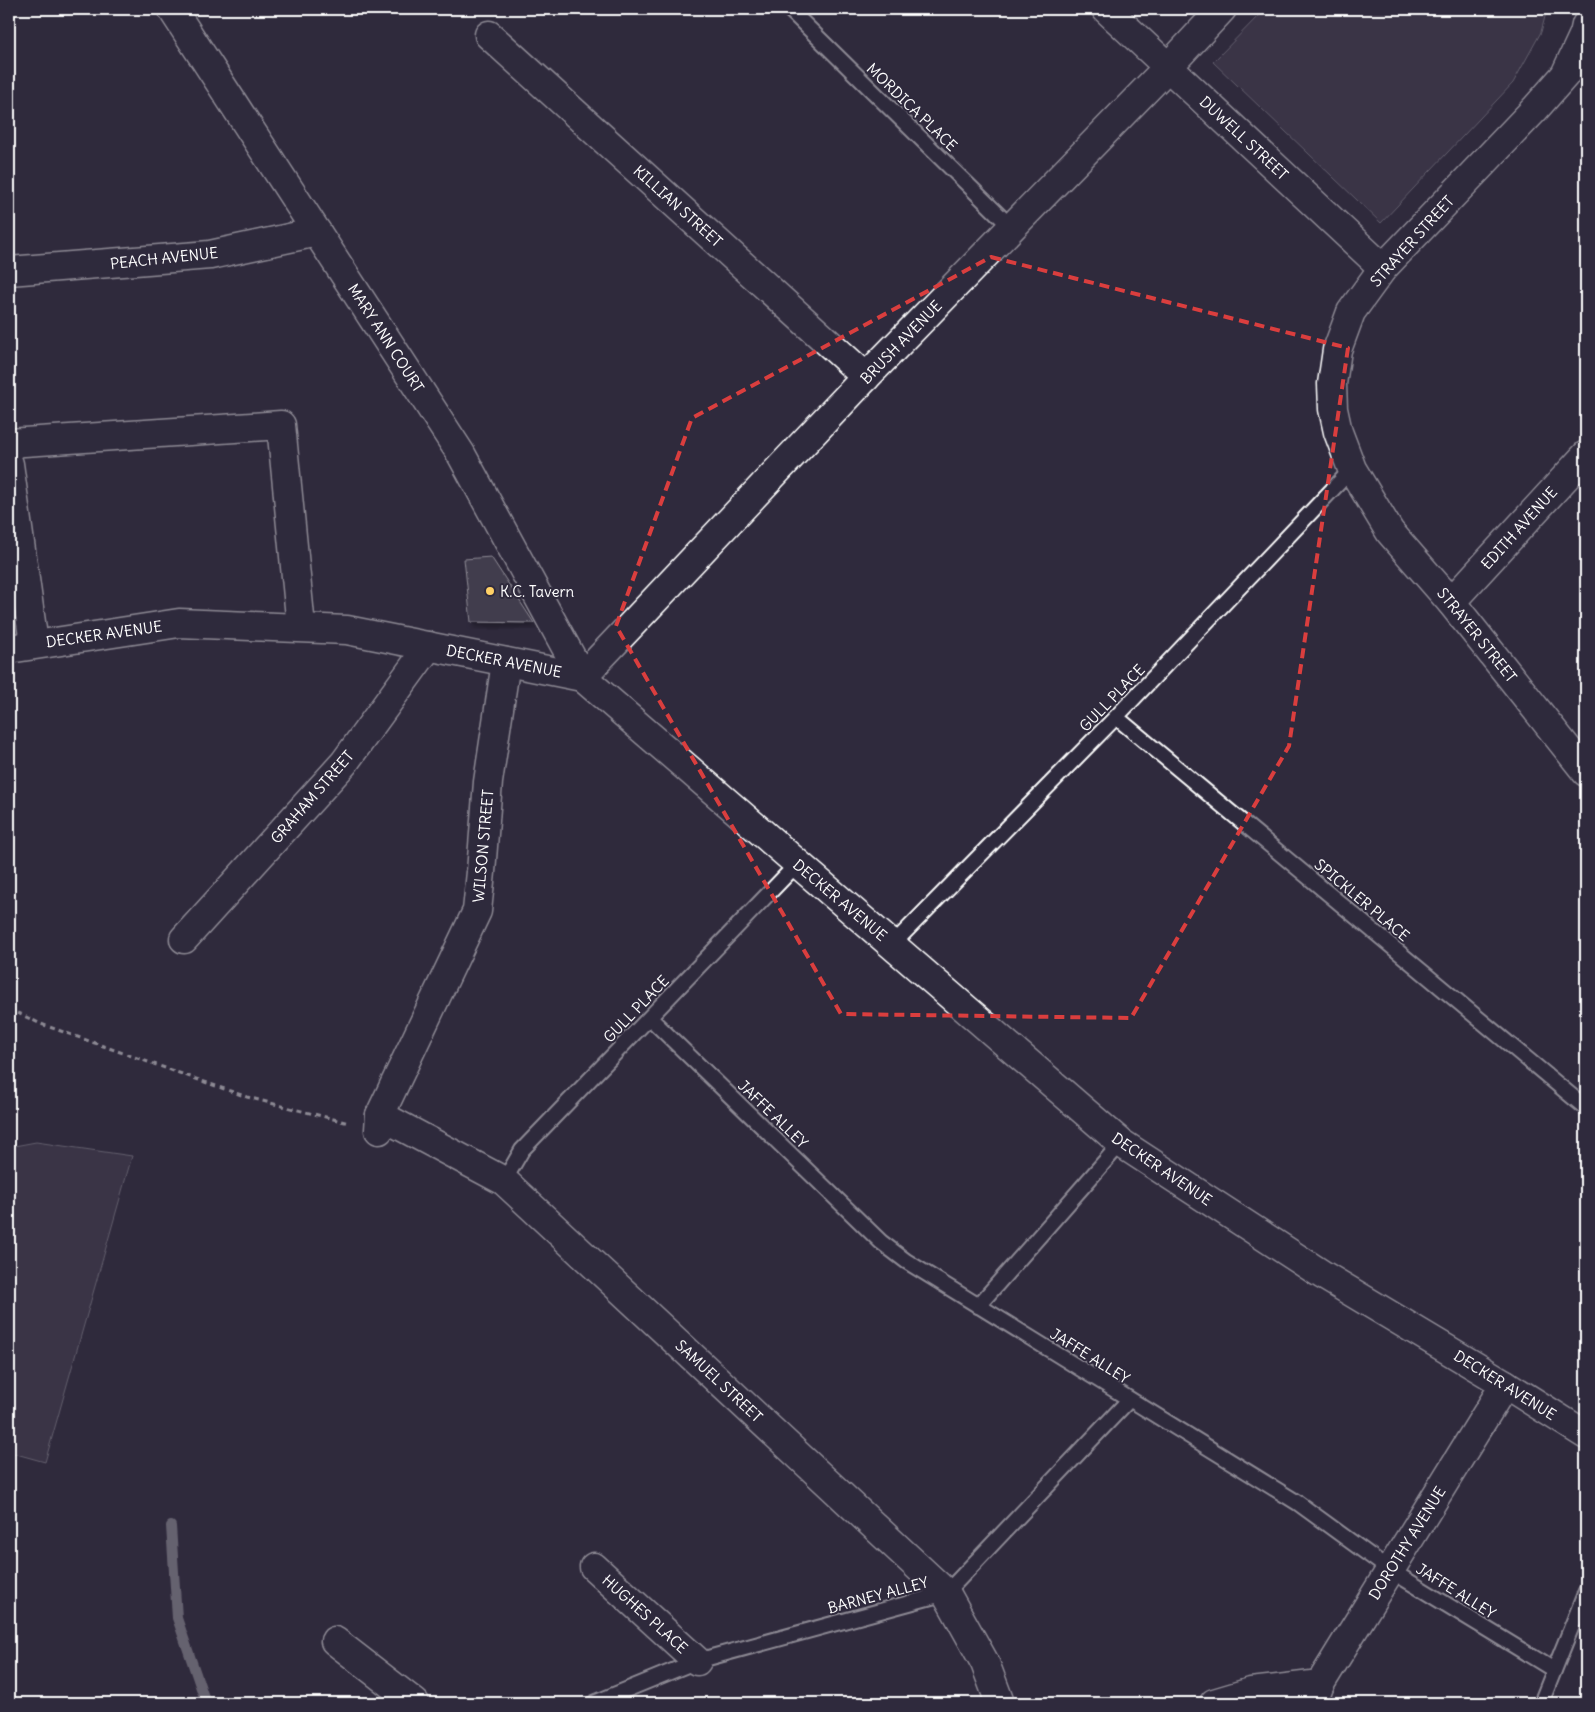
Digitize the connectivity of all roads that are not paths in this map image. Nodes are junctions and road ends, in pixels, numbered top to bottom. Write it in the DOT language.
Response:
graph roads {
  1 [pos="172,9"];
  2 [pos="789,9"];
  3 [pos="1106,9"];
  4 [pos="1222,9"];
  5 [pos="1586,25"];
  6 [pos="489,35"];
  7 [pos="1168,67"];
  8 [pos="1012,228"];
  9 [pos="317,232"];
  10 [pos="1383,268"];
  11 [pos="9,271"];
  12 [pos="866,377"];
  13 [pos="9,443"];
  14 [pos="1586,455"];
  15 [pos="9,464"];
  16 [pos="1352,469"];
  17 [pos="1451,602"];
  18 [pos="301,627"];
  19 [pos="22,646"];
  20 [pos="430,646"];
  21 [pos="506,662"];
  22 [pos="582,677"];
  23 [pos="1116,718"];
  24 [pos="1586,772"];
  25 [pos="797,864"];
  26 [pos="184,939"];
  27 [pos="892,944"];
  28 [pos="650,1018"];
  29 [pos="1586,1108"];
  30 [pos="379,1123"];
  31 [pos="1121,1144"];
  32 [pos="504,1181"];
  33 [pos="978,1306"];
  34 [pos="1505,1384"];
  35 [pos="1129,1400"];
  36 [pos="1586,1435"];
  37 [pos="594,1567"];
  38 [pos="1390,1570"];
  39 [pos="1586,1591"];
  40 [pos="946,1593"];
  41 [pos="335,1641"];
  42 [pos="697,1661"];
  43 [pos="1554,1670"];
  44 [pos="1316,1694"];
  45 [pos="415,1703"];
  46 [pos="594,1703"];
  47 [pos="1000,1703"];
  48 [pos="1214,1703"];
  49 [pos="1541,1703"];
  1 -- 9 [label="main road, MARY ANN COURT"];
  2 -- 8 [label="lane, MORDICA PLACE"];
  3 -- 7 [label="main road, DUWELL STREET"];
  4 -- 7 [label="main road, BRUSH AVENUE"];
  5 -- 10 [label="main road, STRAYER STREET"];
  6 -- 12 [label="main road, KILLIAN STREET"];
  7 -- 8 [label="main road, BRUSH AVENUE"];
  7 -- 10 [label="main road, DUWELL STREET"];
  8 -- 12 [label="main road, BRUSH AVENUE"];
  9 -- 11 [label="main road, PEACH AVENUE"];
  9 -- 22 [label="main road, MARY ANN COURT"];
  10 -- 16 [label="main road, STRAYER STREET"];
  12 -- 22 [label="main road, BRUSH AVENUE"];
  13 -- 18 [label="main road"];
  14 -- 17 [label="main road, EDITH AVENUE"];
  15 -- 19 [label="main road"];
  16 -- 17 [label="main road, STRAYER STREET"];
  16 -- 23 [label="lane, GULL PLACE"];
  17 -- 24 [label="main road, STRAYER STREET"];
  18 -- 19 [label="main road, DECKER AVENUE"];
  18 -- 20 [label="main road, DECKER AVENUE"];
  20 -- 21 [label="main road, DECKER AVENUE"];
  20 -- 26 [label="main road, GRAHAM STREET"];
  21 -- 22 [label="main road, DECKER AVENUE"];
  21 -- 30 [label="main road, WILSON STREET"];
  22 -- 25 [label="main road, DECKER AVENUE"];
  23 -- 27 [label="lane, GULL PLACE"];
  23 -- 29 [label="lane, SPICKLER PLACE"];
  25 -- 27 [label="main road, DECKER AVENUE"];
  25 -- 28 [label="lane, GULL PLACE"];
  27 -- 31 [label="main road, DECKER AVENUE"];
  28 -- 32 [label="lane, GULL PLACE"];
  28 -- 33 [label="lane, JAFFE ALLEY"];
  30 -- 32 [label="main road, SAMUEL STREET"];
  31 -- 33 [label="lane"];
  31 -- 34 [label="main road, DECKER AVENUE"];
  32 -- 40 [label="main road, SAMUEL STREET"];
  33 -- 35 [label="lane, JAFFE ALLEY"];
  34 -- 36 [label="main road, DECKER AVENUE"];
  34 -- 38 [label="main road, DOROTHY AVENUE"];
  35 -- 38 [label="lane, JAFFE ALLEY"];
  35 -- 40 [label="lane, BARNEY ALLEY"];
  37 -- 42 [label="main road, HUGHES PLACE"];
  38 -- 43 [label="lane, JAFFE ALLEY"];
  38 -- 44 [label="main road, DOROTHY AVENUE"];
  39 -- 43 [label="lane"];
  40 -- 42 [label="lane, BARNEY ALLEY"];
  40 -- 47 [label="main road, SAMUEL STREET"];
  41 -- 45 [label="main road"];
  42 -- 46 [label="lane, BARNEY ALLEY"];
  43 -- 49 [label="lane"];
  44 -- 48 [label="main road"];
}
